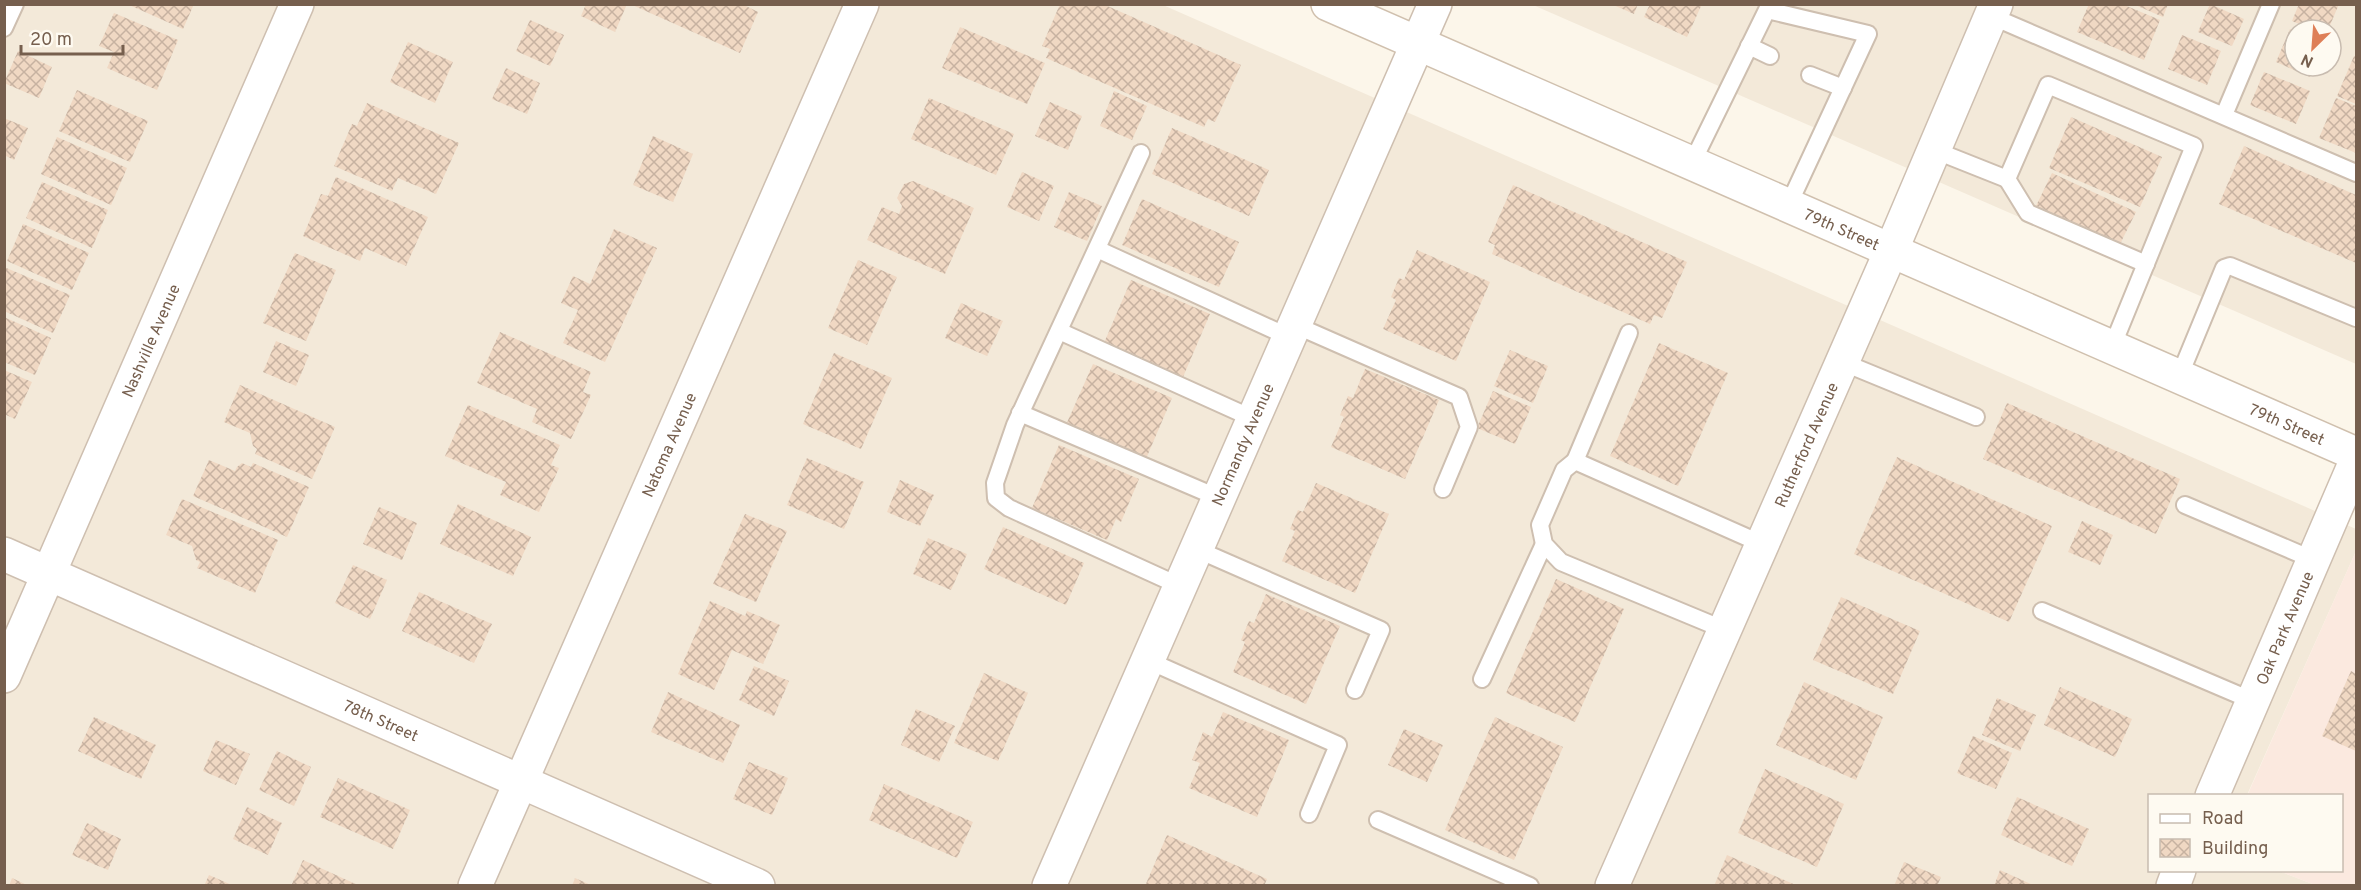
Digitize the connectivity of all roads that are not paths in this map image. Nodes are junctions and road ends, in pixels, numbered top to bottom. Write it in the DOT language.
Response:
graph roads {
  1 [pos="15,4"];
  2 [pos="297,4"];
  3 [pos="862,4"];
  4 [pos="1328,4"];
  5 [pos="1435,4"];
  6 [pos="2271,4"];
  7 [pos="1994,10"];
  8 [pos="4,28"];
  9 [pos="1418,44"];
  10 [pos="1749,46"];
  11 [pos="1770,56"];
  12 [pos="1810,75"];
  13 [pos="1843,88"];
  14 [pos="2224,115"];
  15 [pos="1934,150"];
  16 [pos="1141,153"];
  17 [pos="1692,163"];
  18 [pos="2356,172"];
  19 [pos="2007,179"];
  20 [pos="1788,206"];
  21 [pos="1097,249"];
  22 [pos="1891,250"];
  23 [pos="2146,264"];
  24 [pos="2356,318"];
  25 [pos="1059,331"];
  26 [pos="1292,331"];
  27 [pos="1629,333"];
  28 [pos="2112,347"];
  29 [pos="1842,362"];
  30 [pos="2179,377"];
  31 [pos="1020,413"];
  32 [pos="1976,417"];
  33 [pos="1254,419"];
  34 [pos="2356,454"];
  35 [pos="1575,461"];
  36 [pos="2356,462"];
  37 [pos="1443,489"];
  38 [pos="1219,498"];
  39 [pos="2185,505"];
  40 [pos="1544,544"];
  41 [pos="1762,544"];
  42 [pos="1196,549"];
  43 [pos="4,554"];
  44 [pos="2314,560"];
  45 [pos="50,573"];
  46 [pos="1180,586"];
  47 [pos="2043,611"];
  48 [pos="1725,630"];
  49 [pos="1147,660"];
  50 [pos="4,676"];
  51 [pos="1482,680"];
  52 [pos="1355,690"];
  53 [pos="2253,700"];
  54 [pos="521,781"];
  55 [pos="2212,794"];
  56 [pos="1309,814"];
  57 [pos="1378,820"];
  58 [pos="475,885"];
  59 [pos="758,885"];
  60 [pos="1049,885"];
  61 [pos="1530,885"];
  62 [pos="1612,885"];
  1 -- 8 [label="lane"];
  2 -- 45 [label="street, Nashville Avenue"];
  3 -- 54 [label="street, Natoma Avenue"];
  4 -- 9 [label="street, 79th Street"];
  5 -- 9 [label="street, Normandy Avenue"];
  6 -- 14 [label="lane"];
  7 -- 14 [label="lane"];
  7 -- 15 [label="street, Rutherford Avenue"];
  9 -- 17 [label="street, 79th Street"];
  9 -- 26 [label="street, Normandy Avenue"];
  10 -- 11 [label="lane"];
  10 -- 13 [label="lane"];
  10 -- 17 [label="lane"];
  12 -- 13 [label="lane"];
  13 -- 20 [label="lane"];
  14 -- 18 [label="lane"];
  15 -- 19 [label="lane"];
  15 -- 22 [label="street, Rutherford Avenue"];
  16 -- 21 [label="lane"];
  17 -- 20 [label="street, 79th Street"];
  19 -- 23 [label="lane"];
  19 -- 23 [label="lane"];
  20 -- 22 [label="street, 79th Street"];
  21 -- 25 [label="lane"];
  21 -- 26 [label="lane"];
  22 -- 28 [label="street, 79th Street"];
  22 -- 29 [label="street, Rutherford Avenue"];
  23 -- 28 [label="lane"];
  24 -- 30 [label="lane"];
  25 -- 31 [label="lane"];
  25 -- 33 [label="lane"];
  26 -- 33 [label="street, Normandy Avenue"];
  26 -- 37 [label="lane"];
  27 -- 35 [label="lane"];
  28 -- 30 [label="street, 79th Street"];
  29 -- 32 [label="lane"];
  29 -- 41 [label="street, Rutherford Avenue"];
  30 -- 34 [label="street, 79th Street"];
  31 -- 38 [label="lane"];
  31 -- 46 [label="lane"];
  33 -- 38 [label="street, Normandy Avenue"];
  35 -- 40 [label="lane"];
  35 -- 41 [label="lane"];
  36 -- 44 [label="street, Oak Park Avenue"];
  38 -- 42 [label="street, Normandy Avenue"];
  39 -- 44 [label="lane"];
  40 -- 48 [label="lane"];
  40 -- 51 [label="lane"];
  41 -- 48 [label="street, Rutherford Avenue"];
  42 -- 46 [label="street, Normandy Avenue"];
  42 -- 52 [label="lane"];
  43 -- 45 [label="street, 78th Street"];
  44 -- 53 [label="street, Oak Park Avenue"];
  45 -- 50 [label="street, Nashville Avenue"];
  45 -- 54 [label="street, 78th Street"];
  46 -- 49 [label="street, Normandy Avenue"];
  47 -- 53 [label="lane"];
  48 -- 62 [label="street, Rutherford Avenue"];
  49 -- 56 [label="lane"];
  49 -- 60 [label="street, Normandy Avenue"];
  53 -- 55 [label="street, Oak Park Avenue"];
  54 -- 58 [label="street, Natoma Avenue"];
  54 -- 59 [label="street, 78th Street"];
  57 -- 61 [label="lane"];
}
